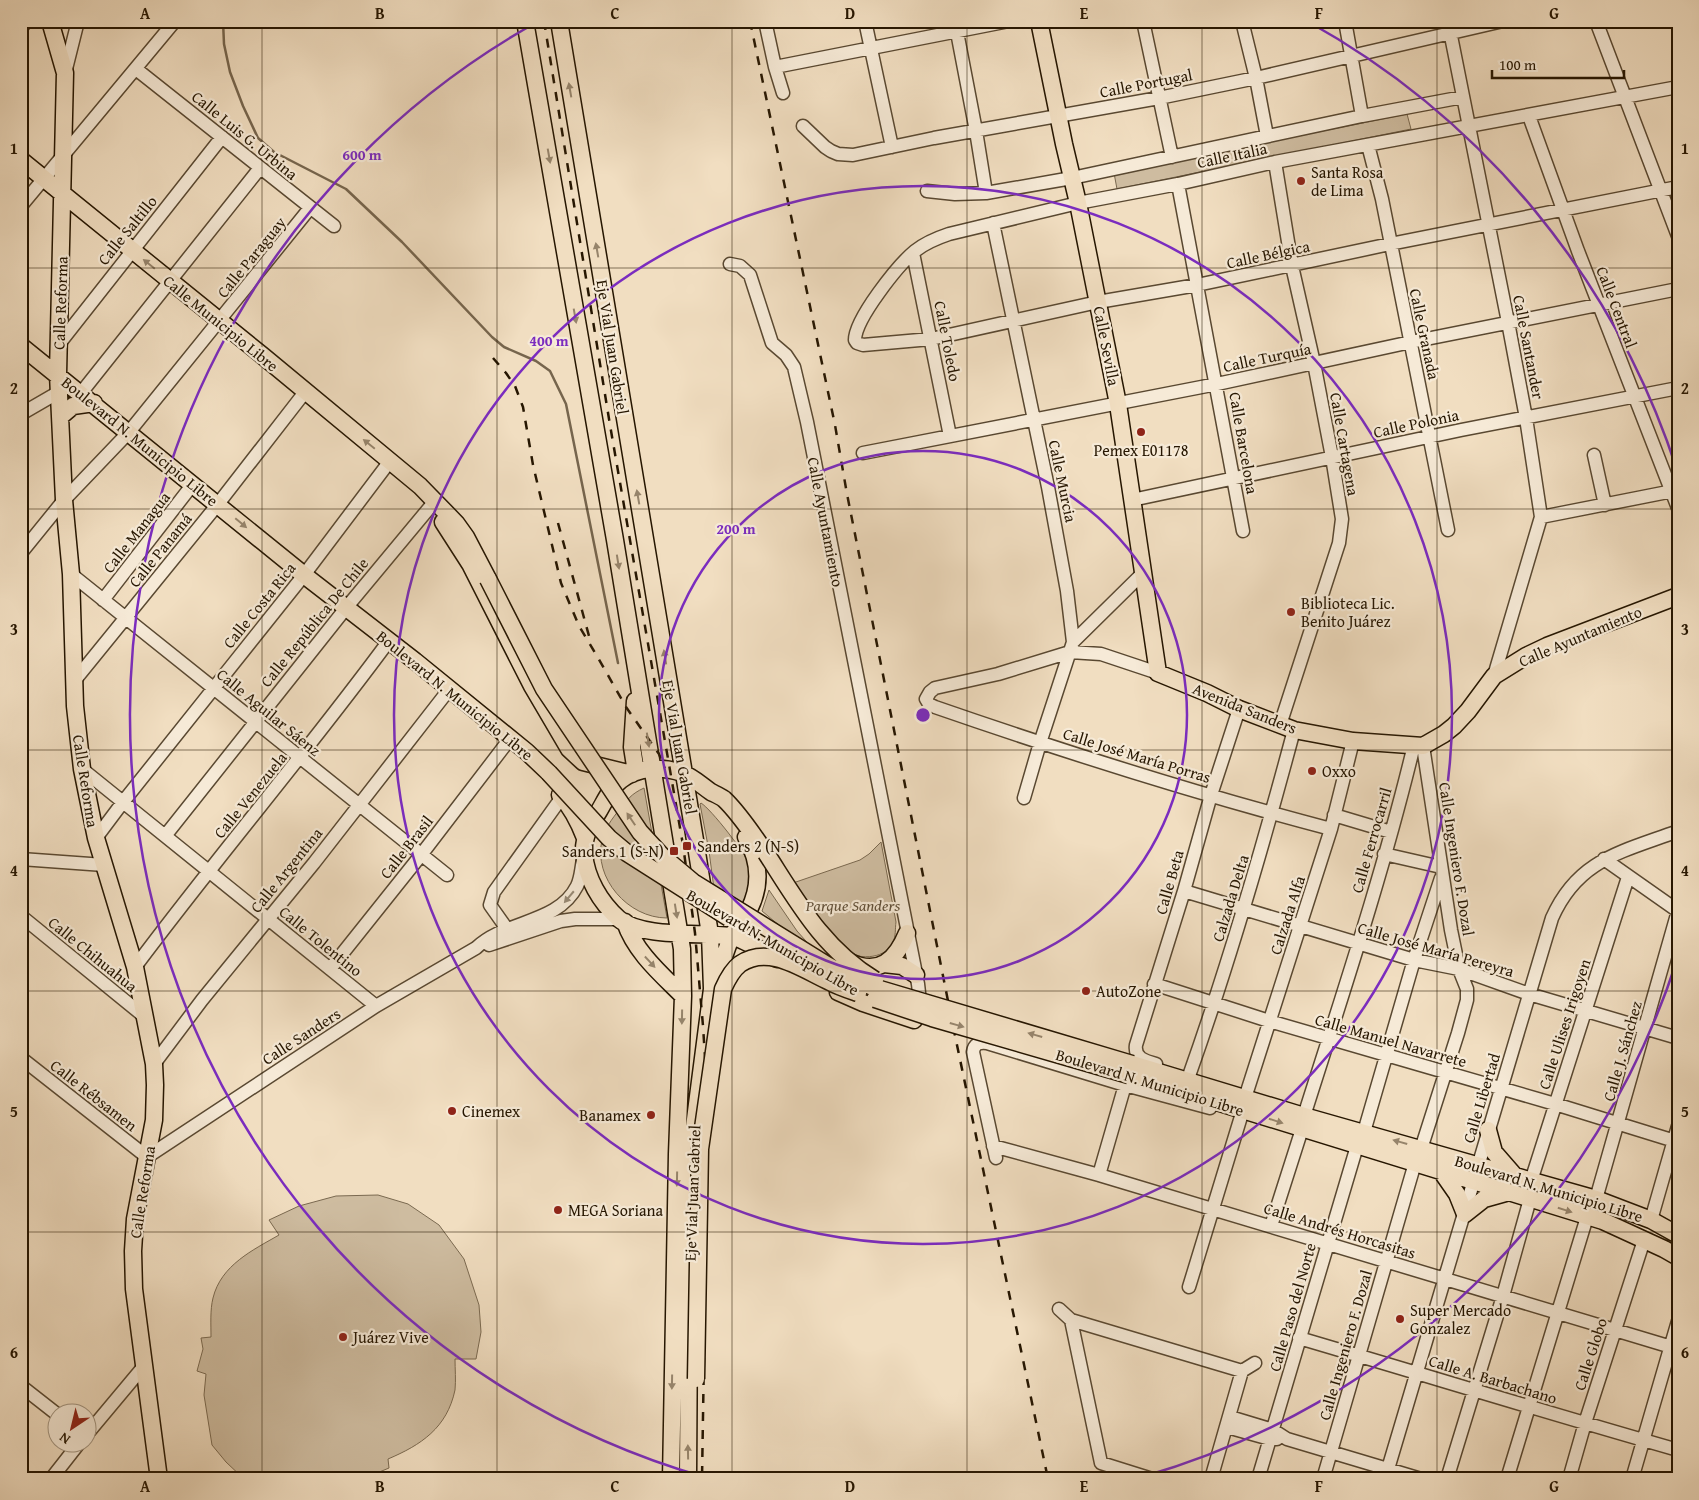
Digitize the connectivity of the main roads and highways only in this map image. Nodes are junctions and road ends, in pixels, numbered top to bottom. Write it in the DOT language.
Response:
graph roads {
  1 [pos="50,21"];
  2 [pos="526,21"];
  3 [pos="559,21"];
  4 [pos="1039,21"];
  5 [pos="21,160"];
  6 [pos="63,193"];
  7 [pos="21,346"];
  8 [pos="58,374"];
  9 [pos="94,403"];
  10 [pos="60,417"];
  11 [pos="433,503"];
  12 [pos="1678,596"];
  13 [pos="392,644"];
  14 [pos="1158,673"];
  15 [pos="1418,745"];
  16 [pos="640,771"];
  17 [pos="685,774"];
  18 [pos="711,792"];
  19 [pos="749,843"];
  20 [pos="585,845"];
  21 [pos="622,920"];
  22 [pos="679,933"];
  23 [pos="907,933"];
  24 [pos="710,934"];
  25 [pos="732,937"];
  26 [pos="756,948"];
  27 [pos="884,964"];
  28 [pos="722,966"];
  29 [pos="916,976"];
  30 [pos="712,989"];
  31 [pos="858,993"];
  32 [pos="683,996"];
  33 [pos="902,996"];
  34 [pos="923,1022"];
  35 [pos="1133,1071"];
  36 [pos="1488,1130"];
  37 [pos="1418,1156"];
  38 [pos="1441,1171"];
  39 [pos="1514,1176"];
  40 [pos="1510,1192"];
  41 [pos="1678,1235"];
  42 [pos="1678,1258"];
  43 [pos="687,1426"];
  44 [pos="159,1479"];
  45 [pos="671,1479"];
  46 [pos="688,1479"];
  1 -- 6 [label="main road, Calle Reforma"];
  2 -- 16 [label="main road, Eje Vial Juan Gabriel, one-way"];
  17 -- 3 [label="main road, Eje Vial Juan Gabriel, one-way"];
  4 -- 14 [label="main road, Calle Sevilla"];
  5 -- 6 [label="main road, Calle Municipio Libre"];
  6 -- 8 [label="main road, Calle Reforma"];
  11 -- 6 [label="main road, Calle Municipio Libre, one-way"];
  7 -- 8 [label="main road, Boulevard N. Municipio Libre"];
  8 -- 9 [label="main road, Boulevard N. Municipio Libre"];
  8 -- 10 [label="main road, Calle Reforma"];
  9 -- 10 [label="main road"];
  9 -- 13 [label="main road, Boulevard N. Municipio Libre, one-way"];
  10 -- 44 [label="main road, Calle Reforma"];
  11 -- 16 [label="main road"];
  33 -- 11 [label="main road, Boulevard N. Municipio Libre, one-way, bridge"];
  12 -- 15 [label="main road, Calle Ayuntamiento"];
  13 -- 20 [label="main road"];
  13 -- 31 [label="main road, Boulevard N. Municipio Libre, bridge"];
  14 -- 15 [label="main road, Avenida Sanders"];
  16 -- 17 [label="main road"];
  16 -- 20 [label="main road"];
  16 -- 22 [label="main road, Eje Vial Juan Gabriel, one-way"];
  17 -- 18 [label="main road"];
  17 -- 24 [label="main road, Eje Vial Juan Gabriel"];
  18 -- 19 [label="main road"];
  18 -- 33 [label="main road, bridge"];
  19 -- 25 [label="main road"];
  19 -- 27 [label="main road"];
  20 -- 21 [label="main road"];
  21 -- 22 [label="main road"];
  21 -- 32 [label="main road, one-way"];
  22 -- 24 [label="main road"];
  22 -- 32 [label="main road, Eje Vial Juan Gabriel"];
  23 -- 27 [label="main road"];
  24 -- 25 [label="main road"];
  24 -- 30 [label="main road, Eje Vial Juan Gabriel"];
  25 -- 26 [label="main road"];
  25 -- 28 [label="main road"];
  26 -- 28 [label="main road"];
  26 -- 34 [label="main road"];
  27 -- 29 [label="main road"];
  28 -- 30 [label="main road"];
  30 -- 43 [label="main road, Eje Vial Juan Gabriel"];
  31 -- 35 [label="main road, Boulevard N. Municipio Libre, one-way, bridge"];
  31 -- 43 [label="main road, bridge"];
  32 -- 45 [label="main road, Eje Vial Juan Gabriel, one-way"];
  35 -- 33 [label="main road, Boulevard N. Municipio Libre, one-way, bridge"];
  35 -- 37 [label="main road, Boulevard N. Municipio Libre"];
  36 -- 39 [label="main road"];
  37 -- 38 [label="main road, Boulevard N. Municipio Libre"];
  37 -- 39 [label="main road, Boulevard N. Municipio Libre"];
  38 -- 40 [label="main road, Boulevard N. Municipio Libre"];
  38 -- 40 [label="main road"];
  39 -- 41 [label="main road, Boulevard N. Municipio Libre"];
  40 -- 42 [label="main road, Boulevard N. Municipio Libre, one-way"];
  46 -- 43 [label="main road, Eje Vial Juan Gabriel, one-way"];
}
